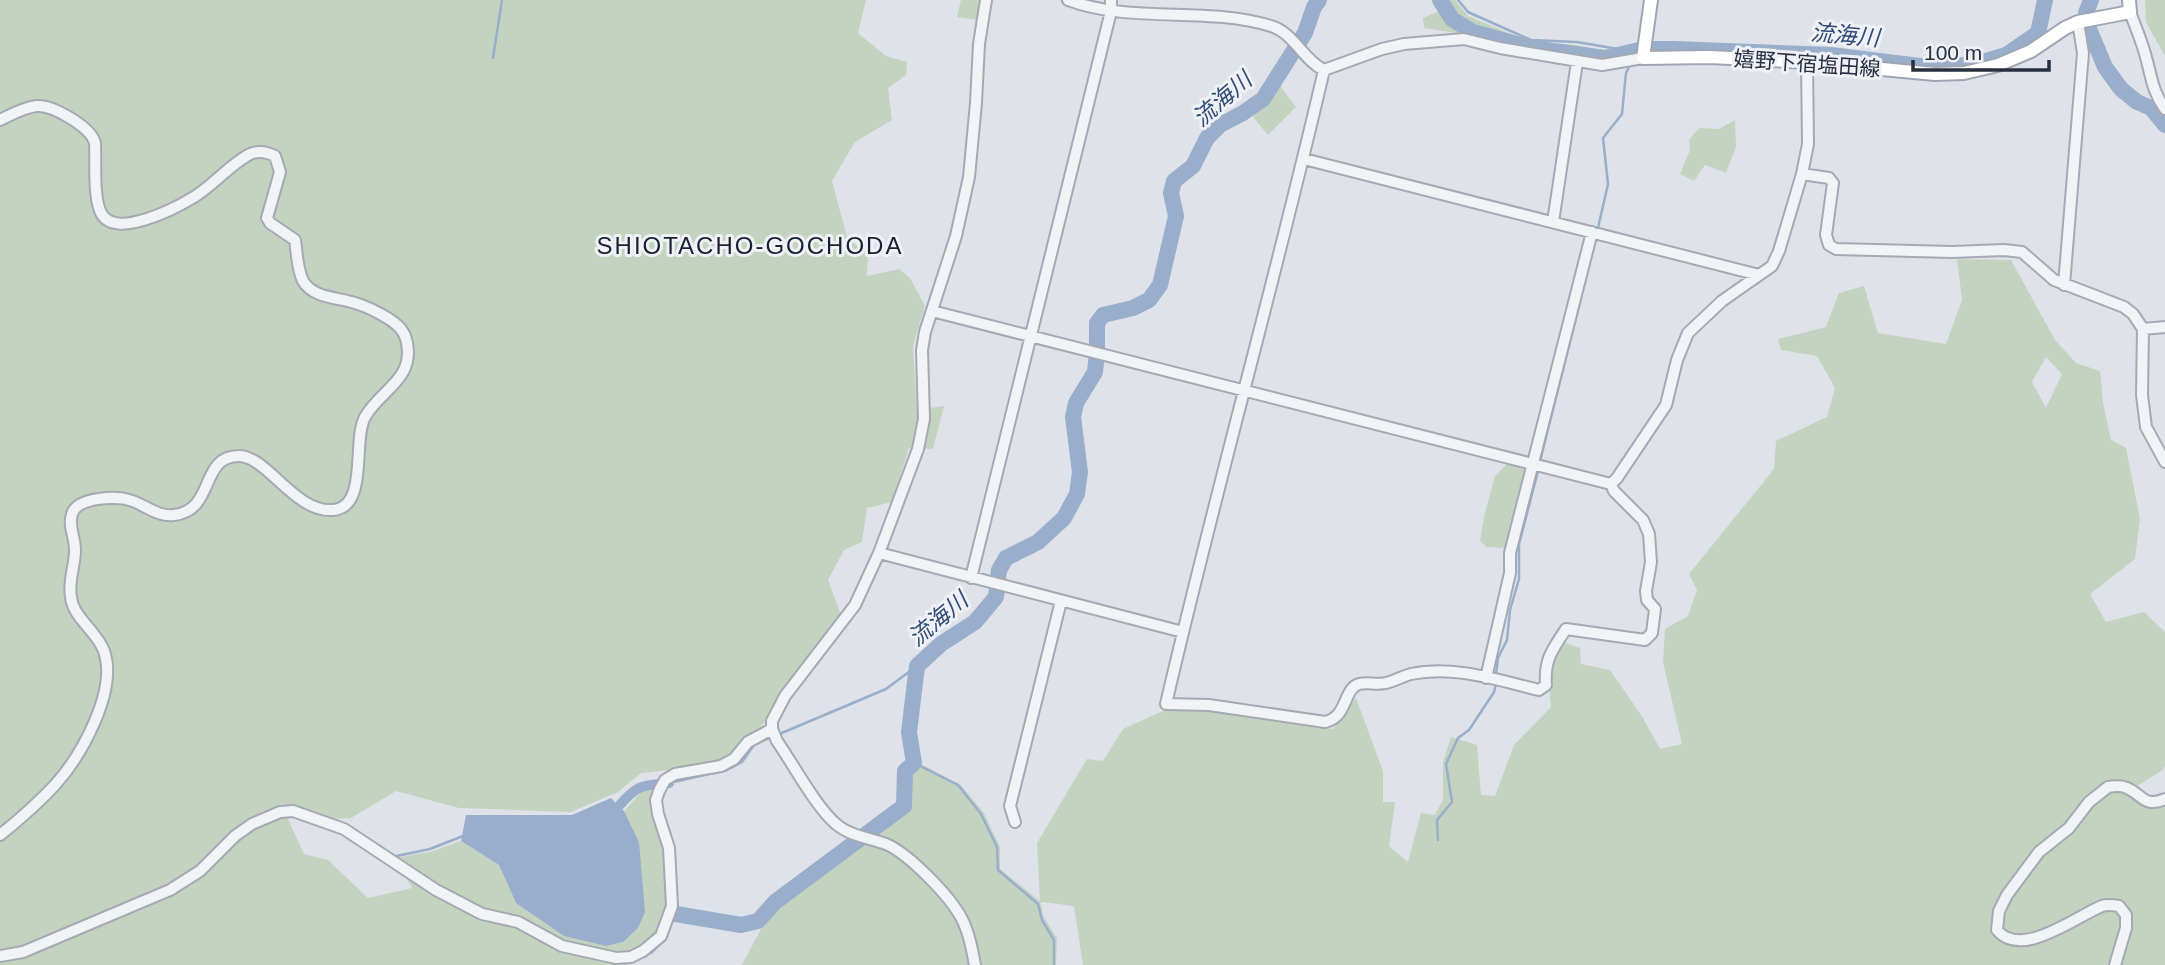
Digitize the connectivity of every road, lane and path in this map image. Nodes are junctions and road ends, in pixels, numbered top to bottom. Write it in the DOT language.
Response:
graph roads {
  1 [pos="986,0"];
  2 [pos="1068,0"];
  3 [pos="1651,0"];
  4 [pos="1111,5"];
  5 [pos="2129,6"];
  6 [pos="2078,22"];
  7 [pos="1643,58"];
  8 [pos="1577,62"];
  9 [pos="1807,62"];
  10 [pos="1324,70"];
  11 [pos="2165,108"];
  12 [pos="0,120"];
  13 [pos="1304,159"];
  14 [pos="1802,174"];
  15 [pos="1553,222"];
  16 [pos="1592,232"];
  17 [pos="1759,275"];
  18 [pos="2064,285"];
  19 [pos="932,311"];
  20 [pos="2165,327"];
  21 [pos="2143,329"];
  22 [pos="1031,336"];
  23 [pos="1245,390"];
  24 [pos="2165,462"];
  25 [pos="1532,463"];
  26 [pos="1611,484"];
  27 [pos="879,553"];
  28 [pos="971,578"];
  29 [pos="1061,601"];
  30 [pos="1183,632"];
  31 [pos="1486,678"];
  32 [pos="772,729"];
  33 [pos="2165,799"];
  34 [pos="1015,822"];
  35 [pos="0,835"];
  36 [pos="0,956"];
  37 [pos="975,965"];
  38 [pos="2115,965"];
  1 -- 19 [label="street"];
  2 -- 4 [label="street"];
  3 -- 7 [label="main road"];
  4 -- 10 [label="street"];
  4 -- 22 [label="street"];
  5 -- 6 [label="main road, 嬉野下宿塩田線"];
  5 -- 11 [label="street"];
  6 -- 9 [label="main road, 嬉野下宿塩田線"];
  6 -- 18 [label="street"];
  7 -- 8 [label="street"];
  7 -- 9 [label="main road, 嬉野下宿塩田線"];
  8 -- 10 [label="street"];
  8 -- 15 [label="street"];
  9 -- 14 [label="street"];
  10 -- 13 [label="street"];
  12 -- 35 [label="street"];
  13 -- 15 [label="street"];
  13 -- 23 [label="street"];
  14 -- 17 [label="street"];
  14 -- 18 [label="street"];
  15 -- 16 [label="street"];
  16 -- 17 [label="street"];
  16 -- 25 [label="street"];
  17 -- 26 [label="street"];
  18 -- 21 [label="street"];
  19 -- 22 [label="street"];
  19 -- 27 [label="street"];
  20 -- 21 [label="street"];
  21 -- 24 [label="street"];
  22 -- 23 [label="street"];
  22 -- 28 [label="street"];
  23 -- 25 [label="street"];
  23 -- 30 [label="street"];
  25 -- 26 [label="street"];
  25 -- 31 [label="street"];
  26 -- 31 [label="street"];
  27 -- 28 [label="street"];
  27 -- 32 [label="street"];
  28 -- 29 [label="street"];
  29 -- 30 [label="street"];
  29 -- 34 [label="street"];
  30 -- 31 [label="street"];
  32 -- 36 [label="street"];
  32 -- 37 [label="street"];
  33 -- 38 [label="street"];
}
